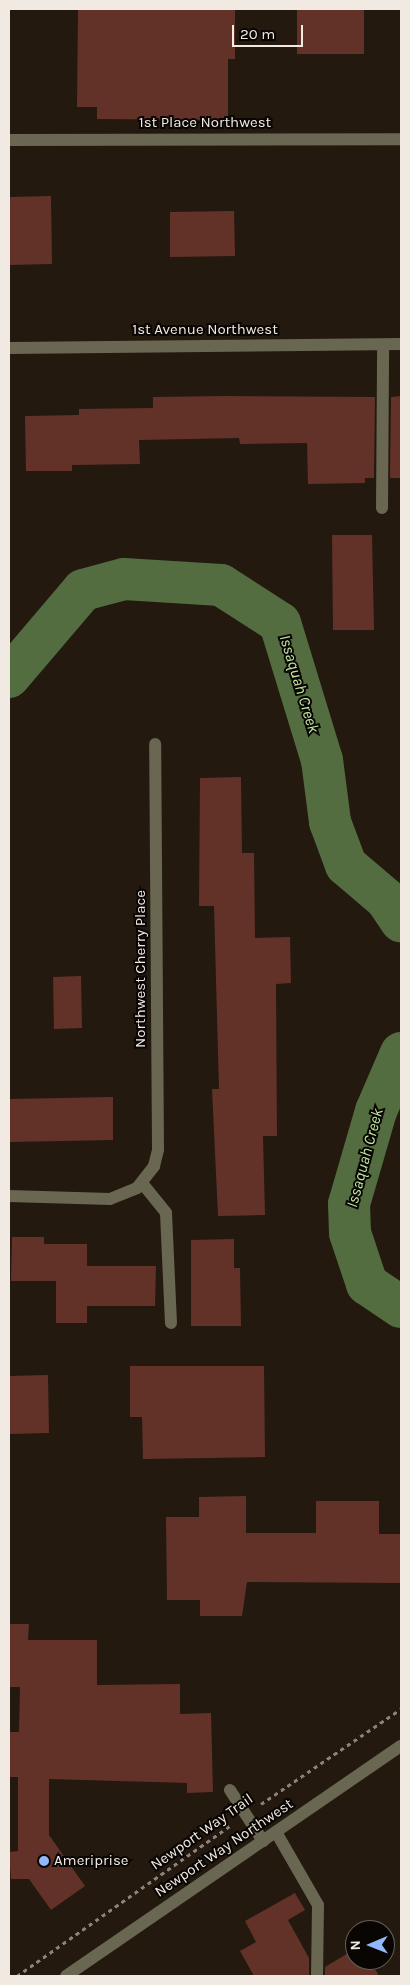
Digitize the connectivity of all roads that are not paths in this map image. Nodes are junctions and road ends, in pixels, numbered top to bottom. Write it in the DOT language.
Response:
graph roads {
  1 [pos="401,139"];
  2 [pos="9,140"];
  3 [pos="383,344"];
  4 [pos="401,344"];
  5 [pos="9,348"];
  6 [pos="382,508"];
  7 [pos="155,744"];
  8 [pos="140,1185"];
  9 [pos="9,1196"];
  10 [pos="171,1323"];
  11 [pos="401,1746"];
  12 [pos="230,1790"];
  13 [pos="276,1832"];
  14 [pos="263,1841"];
  15 [pos="66,1976"];
  16 [pos="317,1976"];
  1 -- 2 [label="street, 1st Place Northwest"];
  3 -- 4 [label="street, 1st Avenue Northwest"];
  3 -- 5 [label="street, 1st Avenue Northwest"];
  3 -- 6 [label="street"];
  7 -- 8 [label="street, Northwest Cherry Place"];
  8 -- 9 [label="street"];
  8 -- 10 [label="street"];
  11 -- 13 [label="street, Newport Way Northwest"];
  12 -- 14 [label="street"];
  13 -- 14 [label="street, Newport Way Northwest"];
  13 -- 16 [label="street"];
  14 -- 15 [label="street, Newport Way Northwest"];
}
